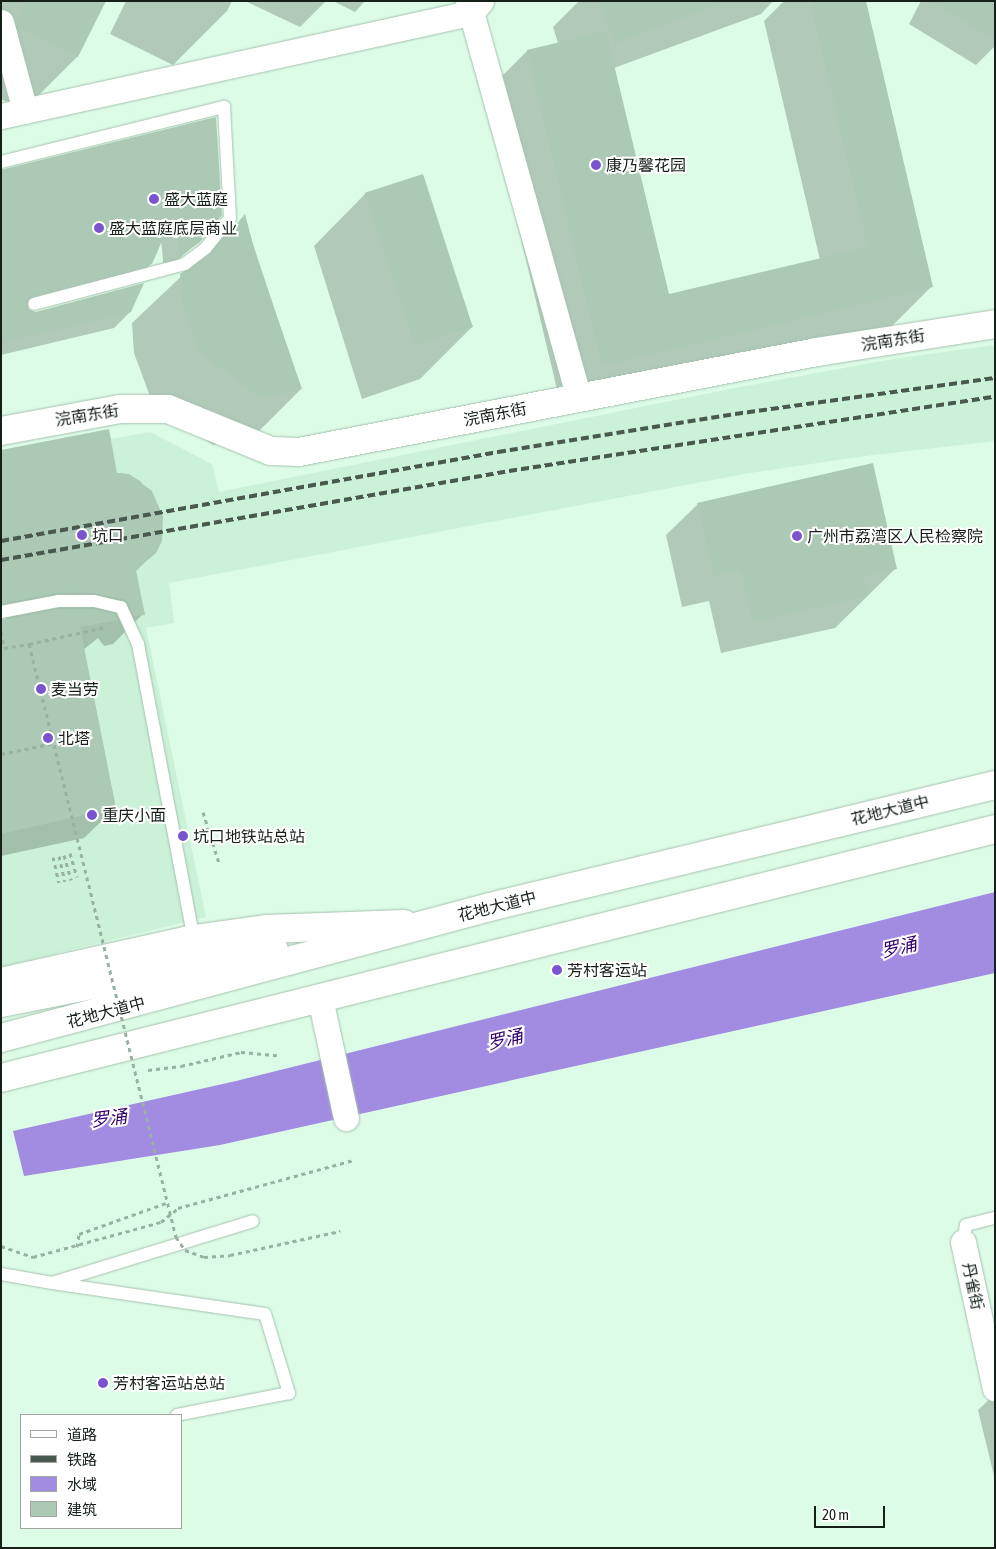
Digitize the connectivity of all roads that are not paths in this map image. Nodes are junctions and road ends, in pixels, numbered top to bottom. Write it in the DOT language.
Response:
graph roads {
  1 [pos="473,5"];
  2 [pos="1,22"];
  3 [pos="13,114"];
  4 [pos="1,162"];
  5 [pos="34,304"];
  6 [pos="995,324"];
  7 [pos="579,398"];
  8 [pos="1,431"];
  9 [pos="1,612"];
  10 [pos="995,785"];
  11 [pos="995,829"];
  12 [pos="490,907"];
  13 [pos="404,924"];
  14 [pos="194,939"];
  15 [pos="1,982"];
  16 [pos="320,998"];
  17 [pos="1,1003"];
  18 [pos="1,1038"];
  19 [pos="32,1071"];
  20 [pos="1,1078"];
  21 [pos="1,1087"];
  22 [pos="346,1118"];
  23 [pos="995,1218"];
  24 [pos="253,1222"];
  25 [pos="963,1242"];
  26 [pos="1,1274"];
  27 [pos="52,1283"];
  28 [pos="995,1389"];
  29 [pos="182,1414"];
  1 -- 3 [label="street"];
  1 -- 7 [label="street"];
  2 -- 3 [label="street"];
  4 -- 5 [label="lane"];
  6 -- 7 [label="main road, 浣南东街"];
  7 -- 8 [label="main road, 浣南东街"];
  9 -- 14 [label="lane"];
  10 -- 12 [label="main road, 花地大道中"];
  11 -- 16 [label="main road"];
  12 -- 13 [label="main road"];
  12 -- 18 [label="main road, 花地大道中"];
  13 -- 14 [label="main road"];
  13 -- 17 [label="main road"];
  14 -- 15 [label="main road"];
  16 -- 19 [label="main road"];
  16 -- 22 [label="street"];
  19 -- 20 [label="main road"];
  19 -- 21 [label="main road"];
  23 -- 25 [label="lane"];
  24 -- 27 [label="lane"];
  25 -- 28 [label="street, 丹雀街"];
  26 -- 27 [label="lane"];
  27 -- 29 [label="lane"];
}
